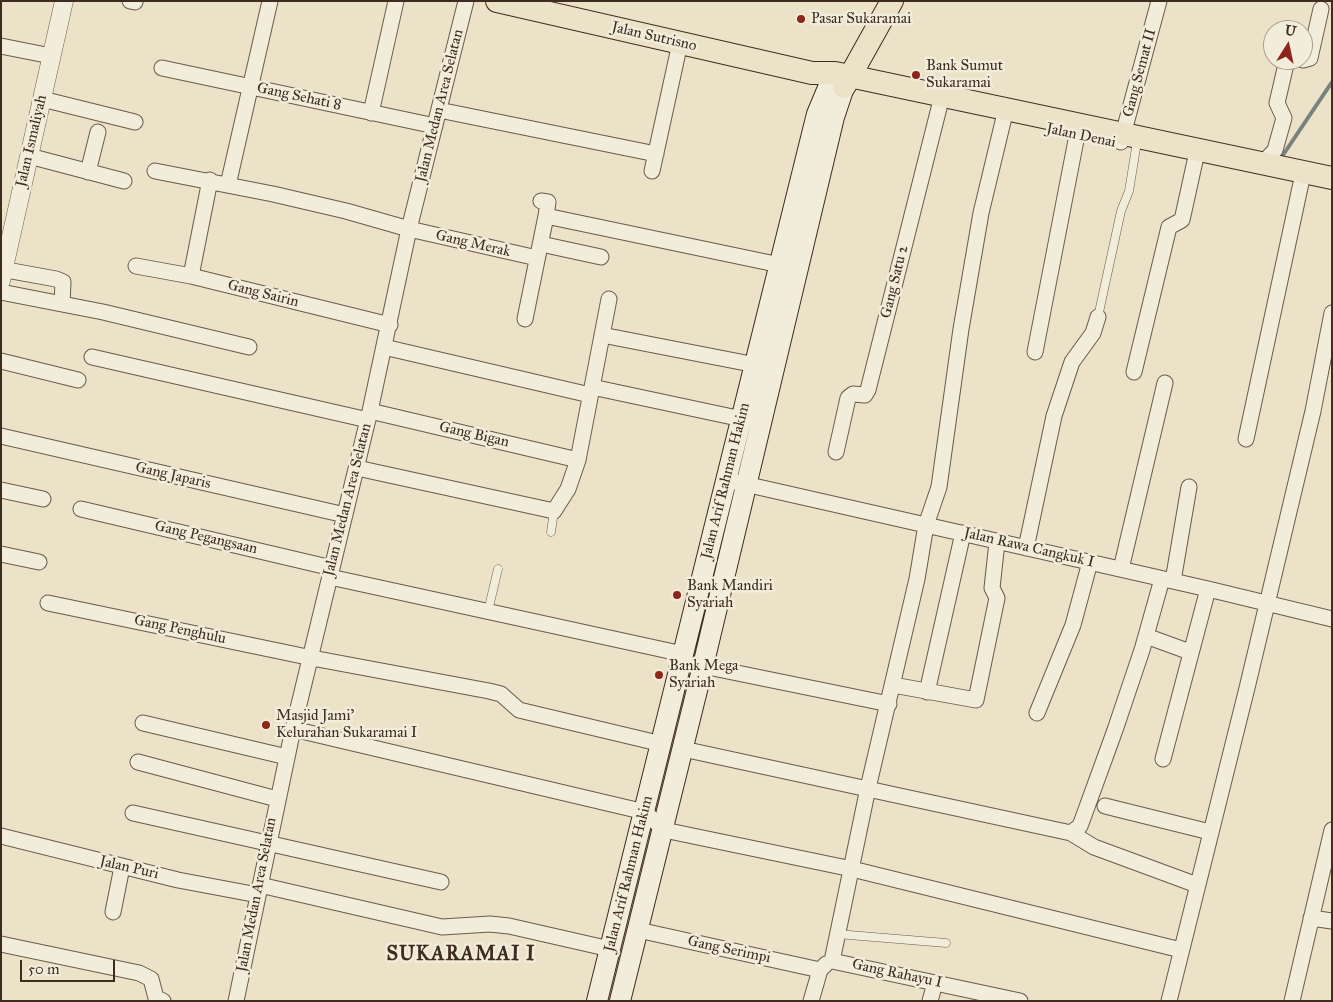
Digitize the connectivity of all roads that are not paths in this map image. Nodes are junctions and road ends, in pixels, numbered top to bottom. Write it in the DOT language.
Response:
graph roads {
  1 [pos="64,1"];
  2 [pos="270,1"];
  3 [pos="396,1"];
  4 [pos="466,1"];
  5 [pos="497,1"];
  6 [pos="877,1"];
  7 [pos="892,1"];
  8 [pos="1159,1"];
  9 [pos="1325,7"];
  10 [pos="680,43"];
  11 [pos="1,46"];
  12 [pos="1313,48"];
  13 [pos="51,56"];
  14 [pos="162,68"];
  15 [pos="1284,70"];
  16 [pos="834,78"];
  17 [pos="250,87"];
  18 [pos="42,99"];
  19 [pos="941,101"];
  20 [pos="439,110"];
  21 [pos="371,113"];
  22 [pos="1005,115"];
  23 [pos="135,122"];
  24 [pos="435,126"];
  25 [pos="98,132"];
  26 [pos="1077,135"];
  27 [pos="1126,142"];
  28 [pos="656,154"];
  29 [pos="29,156"];
  30 [pos="1195,161"];
  31 [pos="1261,169"];
  32 [pos="155,171"];
  33 [pos="652,171"];
  34 [pos="88,172"];
  35 [pos="1332,178"];
  36 [pos="210,180"];
  37 [pos="124,181"];
  38 [pos="1302,183"];
  39 [pos="228,185"];
  40 [pos="1332,190"];
  41 [pos="541,201"];
  42 [pos="546,216"];
  43 [pos="410,229"];
  44 [pos="539,251"];
  45 [pos="601,257"];
  46 [pos="780,265"];
  47 [pos="136,266"];
  48 [pos="2,273"];
  49 [pos="191,276"];
  50 [pos="1,292"];
  51 [pos="609,299"];
  52 [pos="62,304"];
  53 [pos="1332,313"];
  54 [pos="1098,317"];
  55 [pos="525,320"];
  56 [pos="390,324"];
  57 [pos="602,336"];
  58 [pos="249,347"];
  59 [pos="384,347"];
  60 [pos="1035,352"];
  61 [pos="92,357"];
  62 [pos="1,361"];
  63 [pos="756,365"];
  64 [pos="1134,372"];
  65 [pos="78,380"];
  66 [pos="1165,383"];
  67 [pos="591,391"];
  68 [pos="369,415"];
  69 [pos="742,419"];
  70 [pos="1,436"];
  71 [pos="1246,439"];
  72 [pos="836,452"];
  73 [pos="578,460"];
  74 [pos="356,468"];
  75 [pos="726,481"];
  76 [pos="746,484"];
  77 [pos="1189,487"];
  78 [pos="1,490"];
  79 [pos="44,499"];
  80 [pos="81,509"];
  81 [pos="554,511"];
  82 [pos="345,515"];
  83 [pos="926,525"];
  84 [pos="551,532"];
  85 [pos="963,533"];
  86 [pos="997,542"];
  87 [pos="1026,548"];
  88 [pos="1,554"];
  89 [pos="39,562"];
  90 [pos="1090,562"];
  91 [pos="498,569"];
  92 [pos="1121,569"];
  93 [pos="331,572"];
  94 [pos="1168,580"];
  95 [pos="1208,589"];
  96 [pos="48,603"];
  97 [pos="1266,604"];
  98 [pos="488,611"];
  99 [pos="1332,620"];
  100 [pos="1146,636"];
  101 [pos="1190,652"];
  102 [pos="684,654"];
  103 [pos="312,658"];
  104 [pos="703,666"];
  105 [pos="893,685"];
  106 [pos="926,692"];
  107 [pos="889,704"];
  108 [pos="1037,713"];
  109 [pos="143,723"];
  110 [pos="293,729"];
  111 [pos="662,744"];
  112 [pos="683,749"];
  113 [pos="287,757"];
  114 [pos="1163,759"];
  115 [pos="138,762"];
  116 [pos="868,788"];
  117 [pos="277,799"];
  118 [pos="1105,806"];
  119 [pos="645,812"];
  120 [pos="132,813"];
  121 [pos="664,830"];
  122 [pos="1332,830"];
  123 [pos="1210,832"];
  124 [pos="1071,833"];
  125 [pos="1,836"];
  126 [pos="267,844"];
  127 [pos="122,867"];
  128 [pos="852,869"];
  129 [pos="441,882"];
  130 [pos="1197,885"];
  131 [pos="259,890"];
  132 [pos="113,912"];
  133 [pos="1311,918"];
  134 [pos="1332,921"];
  135 [pos="638,930"];
  136 [pos="837,934"];
  137 [pos="946,943"];
  138 [pos="1,944"];
  139 [pos="610,950"];
  140 [pos="1181,950"];
  141 [pos="826,965"];
  142 [pos="935,982"];
  143 [pos="163,1001"];
  144 [pos="236,1001"];
  145 [pos="597,1001"];
  146 [pos="620,1001"];
  147 [pos="811,1001"];
  148 [pos="930,1001"];
  149 [pos="1020,1001"];
  150 [pos="1168,1001"];
  151 [pos="1292,1001"];
  1 -- 13 [label="street, Jalan Ismaliyah"];
  2 -- 17 [label="street"];
  3 -- 21 [label="street"];
  4 -- 20 [label="street, Jalan Medan Area Selatan"];
  5 -- 10 [label="main road, Jalan Sutrisno"];
  6 -- 16 [label="main road, Jalan Arif Rahman Hakim"];
  7 -- 16 [label="main road, Jalan Arif Rahman Hakim"];
  8 -- 27 [label="street, Gang Semat II"];
  9 -- 12 [label="street"];
  10 -- 16 [label="main road, Jalan Sutrisno"];
  10 -- 28 [label="street"];
  11 -- 13 [label="street"];
  13 -- 18 [label="street, Jalan Ismaliyah"];
  14 -- 17 [label="street, Gang Sehati 8"];
  15 -- 31 [label="street"];
  16 -- 19 [label="main road, Jalan Denai"];
  16 -- 46 [label="main road, Jalan Arif Rahman Hakim"];
  16 -- 76 [label="main road, Jalan Arif Rahman Hakim"];
  17 -- 21 [label="street, Gang Sehati 8"];
  17 -- 39 [label="street"];
  18 -- 23 [label="street"];
  18 -- 29 [label="street, Jalan Ismaliyah"];
  19 -- 22 [label="main road, Jalan Denai"];
  19 -- 72 [label="street, Gang Satu 2"];
  20 -- 24 [label="street, Jalan Medan Area Selatan"];
  20 -- 28 [label="street"];
  21 -- 24 [label="street, Gang Sehati 8"];
  22 -- 26 [label="main road, Jalan Denai"];
  22 -- 27 [label="main road, Jalan Denai"];
  22 -- 83 [label="street"];
  24 -- 43 [label="street, Jalan Medan Area Selatan"];
  25 -- 34 [label="street"];
  26 -- 27 [label="main road, Jalan Denai"];
  26 -- 60 [label="street"];
  27 -- 30 [label="main road, Jalan Denai"];
  27 -- 31 [label="main road, Jalan Denai"];
  27 -- 54 [label="lane"];
  28 -- 33 [label="street"];
  29 -- 34 [label="street"];
  29 -- 48 [label="street, Jalan Ismaliyah"];
  30 -- 31 [label="main road, Jalan Denai"];
  30 -- 64 [label="street"];
  31 -- 35 [label="main road, Jalan Denai"];
  31 -- 38 [label="main road, Jalan Denai"];
  32 -- 36 [label="street, Gang Merak"];
  34 -- 37 [label="street"];
  36 -- 39 [label="street, Gang Merak"];
  36 -- 49 [label="street"];
  38 -- 40 [label="main road, Jalan Denai"];
  38 -- 71 [label="street"];
  39 -- 43 [label="street, Gang Merak"];
  41 -- 42 [label="street"];
  42 -- 44 [label="street"];
  42 -- 46 [label="street"];
  43 -- 44 [label="street, Gang Merak"];
  43 -- 56 [label="street, Jalan Medan Area Selatan"];
  44 -- 45 [label="street, Gang Merak"];
  44 -- 55 [label="street"];
  46 -- 63 [label="main road, Jalan Arif Rahman Hakim"];
  47 -- 49 [label="street, Gang Sairin"];
  48 -- 52 [label="street"];
  49 -- 56 [label="street, Gang Sairin"];
  50 -- 52 [label="street"];
  51 -- 57 [label="street"];
  52 -- 58 [label="street"];
  53 -- 97 [label="street"];
  54 -- 87 [label="street"];
  56 -- 59 [label="street, Jalan Medan Area Selatan"];
  57 -- 63 [label="street"];
  57 -- 67 [label="street"];
  59 -- 67 [label="street"];
  59 -- 68 [label="street, Jalan Medan Area Selatan"];
  61 -- 68 [label="street, Gang Bigan"];
  62 -- 65 [label="street"];
  63 -- 69 [label="main road, Jalan Arif Rahman Hakim"];
  66 -- 92 [label="street"];
  67 -- 69 [label="street"];
  67 -- 73 [label="street"];
  68 -- 73 [label="street, Gang Bigan"];
  68 -- 74 [label="street, Jalan Medan Area Selatan"];
  69 -- 75 [label="main road, Jalan Arif Rahman Hakim"];
  70 -- 82 [label="street, Gang Japaris"];
  73 -- 81 [label="street"];
  74 -- 81 [label="street"];
  74 -- 82 [label="street, Jalan Medan Area Selatan"];
  75 -- 76 [label="street, Jalan Rawa Cangkuk I"];
  75 -- 102 [label="main road, Jalan Arif Rahman Hakim"];
  76 -- 83 [label="street, Jalan Rawa Cangkuk I"];
  76 -- 104 [label="main road, Jalan Arif Rahman Hakim"];
  77 -- 94 [label="street"];
  78 -- 79 [label="street"];
  80 -- 93 [label="street, Gang Pegangsaan"];
  81 -- 84 [label="lane"];
  82 -- 93 [label="street, Jalan Medan Area Selatan"];
  83 -- 85 [label="street, Jalan Rawa Cangkuk I"];
  83 -- 105 [label="street"];
  85 -- 86 [label="street, Jalan Rawa Cangkuk I"];
  85 -- 106 [label="street"];
  86 -- 87 [label="street, Jalan Rawa Cangkuk I"];
  86 -- 106 [label="street"];
  87 -- 90 [label="street, Jalan Rawa Cangkuk I"];
  88 -- 89 [label="street"];
  90 -- 92 [label="street, Jalan Rawa Cangkuk I"];
  90 -- 108 [label="street"];
  91 -- 98 [label="lane"];
  92 -- 94 [label="street, Jalan Rawa Cangkuk I"];
  93 -- 98 [label="street, Gang Pegangsaan"];
  93 -- 103 [label="street, Jalan Medan Area Selatan"];
  94 -- 95 [label="street, Jalan Rawa Cangkuk I"];
  94 -- 100 [label="street"];
  95 -- 97 [label="street, Jalan Rawa Cangkuk I"];
  95 -- 101 [label="street"];
  96 -- 103 [label="street, Gang Penghulu"];
  97 -- 99 [label="street, Jalan Rawa Cangkuk I"];
  97 -- 123 [label="street"];
  98 -- 102 [label="street, Gang Pegangsaan"];
  100 -- 101 [label="street"];
  100 -- 124 [label="street"];
  101 -- 114 [label="street"];
  102 -- 111 [label="main road, Jalan Arif Rahman Hakim"];
  103 -- 110 [label="street, Jalan Medan Area Selatan"];
  103 -- 111 [label="street, Gang Penghulu"];
  104 -- 107 [label="street"];
  104 -- 112 [label="main road, Jalan Arif Rahman Hakim"];
  105 -- 106 [label="street"];
  105 -- 107 [label="street"];
  107 -- 116 [label="street"];
  109 -- 113 [label="street"];
  110 -- 113 [label="street, Jalan Medan Area Selatan"];
  110 -- 119 [label="street"];
  111 -- 119 [label="main road, Jalan Arif Rahman Hakim"];
  112 -- 116 [label="street"];
  112 -- 121 [label="main road, Jalan Arif Rahman Hakim"];
  113 -- 117 [label="street, Jalan Medan Area Selatan"];
  115 -- 117 [label="street"];
  116 -- 124 [label="street"];
  116 -- 128 [label="street"];
  117 -- 126 [label="street, Jalan Medan Area Selatan"];
  118 -- 123 [label="street"];
  119 -- 121 [label="street"];
  119 -- 139 [label="main road, Jalan Arif Rahman Hakim"];
  120 -- 126 [label="street"];
  121 -- 128 [label="street"];
  121 -- 135 [label="main road, Jalan Arif Rahman Hakim"];
  122 -- 133 [label="street"];
  123 -- 130 [label="street"];
  124 -- 130 [label="street"];
  125 -- 127 [label="street, Jalan Puri"];
  126 -- 129 [label="street"];
  126 -- 131 [label="street, Jalan Medan Area Selatan"];
  127 -- 131 [label="street, Jalan Puri"];
  127 -- 132 [label="street"];
  128 -- 136 [label="street"];
  128 -- 140 [label="street"];
  130 -- 140 [label="street"];
  131 -- 139 [label="street, Jalan Puri"];
  131 -- 144 [label="street, Jalan Medan Area Selatan"];
  133 -- 134 [label="street"];
  133 -- 151 [label="street"];
  135 -- 141 [label="street, Gang Serimpi"];
  135 -- 146 [label="main road, Jalan Arif Rahman Hakim"];
  136 -- 137 [label="lane"];
  136 -- 141 [label="street"];
  138 -- 143 [label="street"];
  139 -- 145 [label="main road, Jalan Arif Rahman Hakim"];
  140 -- 150 [label="street"];
  141 -- 142 [label="street, Gang Rahayu I"];
  141 -- 147 [label="street"];
  142 -- 148 [label="street"];
  142 -- 149 [label="street, Gang Rahayu I"];
}
